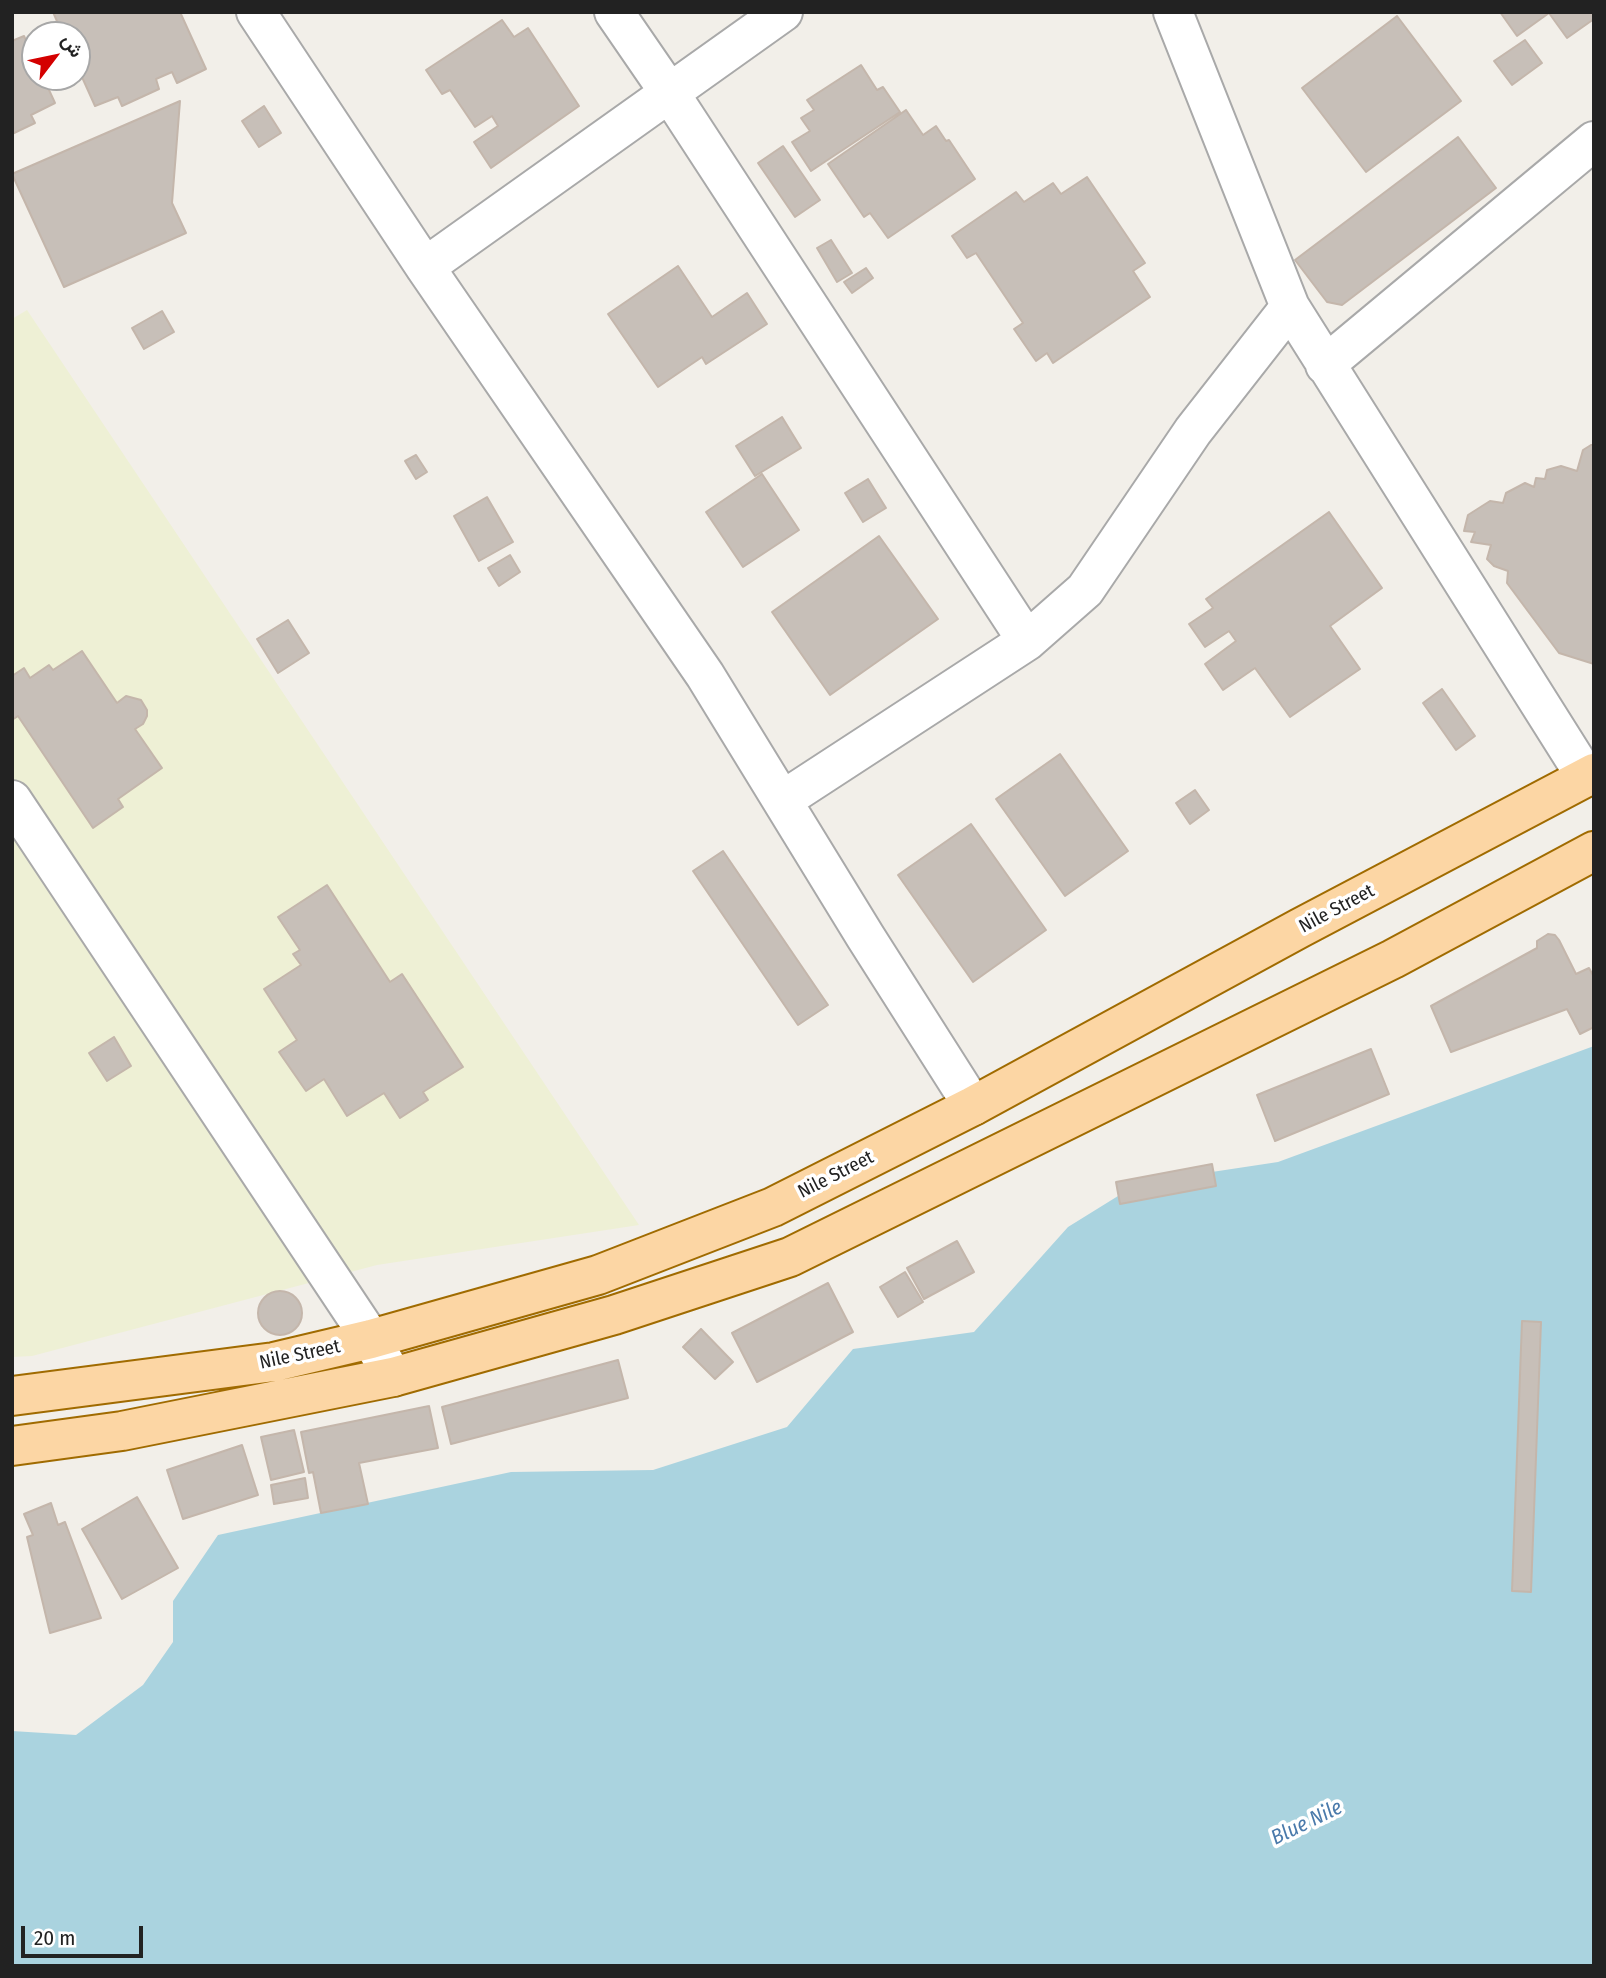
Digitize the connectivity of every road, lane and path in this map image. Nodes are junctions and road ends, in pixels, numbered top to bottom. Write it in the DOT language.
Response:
graph roads {
  1 [pos="614,12"];
  2 [pos="783,12"];
  3 [pos="1173,12"];
  4 [pos="269,17"];
  5 [pos="669,92"];
  6 [pos="1594,141"];
  7 [pos="425,267"];
  8 [pos="1290,307"];
  9 [pos="1325,365"];
  10 [pos="1027,641"];
  11 [pos="1590,775"];
  12 [pos="12,800"];
  13 [pos="783,800"];
  14 [pos="1594,851"];
  15 [pos="973,1106"];
  16 [pos="371,1339"];
  17 [pos="393,1377"];
  18 [pos="12,1396"];
  19 [pos="12,1446"];
  1 -- 5 [label="street"];
  2 -- 5 [label="street"];
  3 -- 8 [label="street"];
  4 -- 7 [label="street"];
  5 -- 7 [label="street"];
  5 -- 10 [label="street"];
  6 -- 9 [label="street"];
  7 -- 13 [label="street"];
  8 -- 9 [label="street"];
  8 -- 10 [label="street"];
  9 -- 11 [label="street"];
  10 -- 13 [label="street"];
  11 -- 15 [label="main road, Nile Street"];
  12 -- 16 [label="street"];
  13 -- 15 [label="street"];
  14 -- 17 [label="main road, Nile Street"];
  15 -- 16 [label="main road, Nile Street"];
  16 -- 17 [label="street"];
  16 -- 18 [label="main road, Nile Street"];
  17 -- 19 [label="main road, Nile Street"];
}
